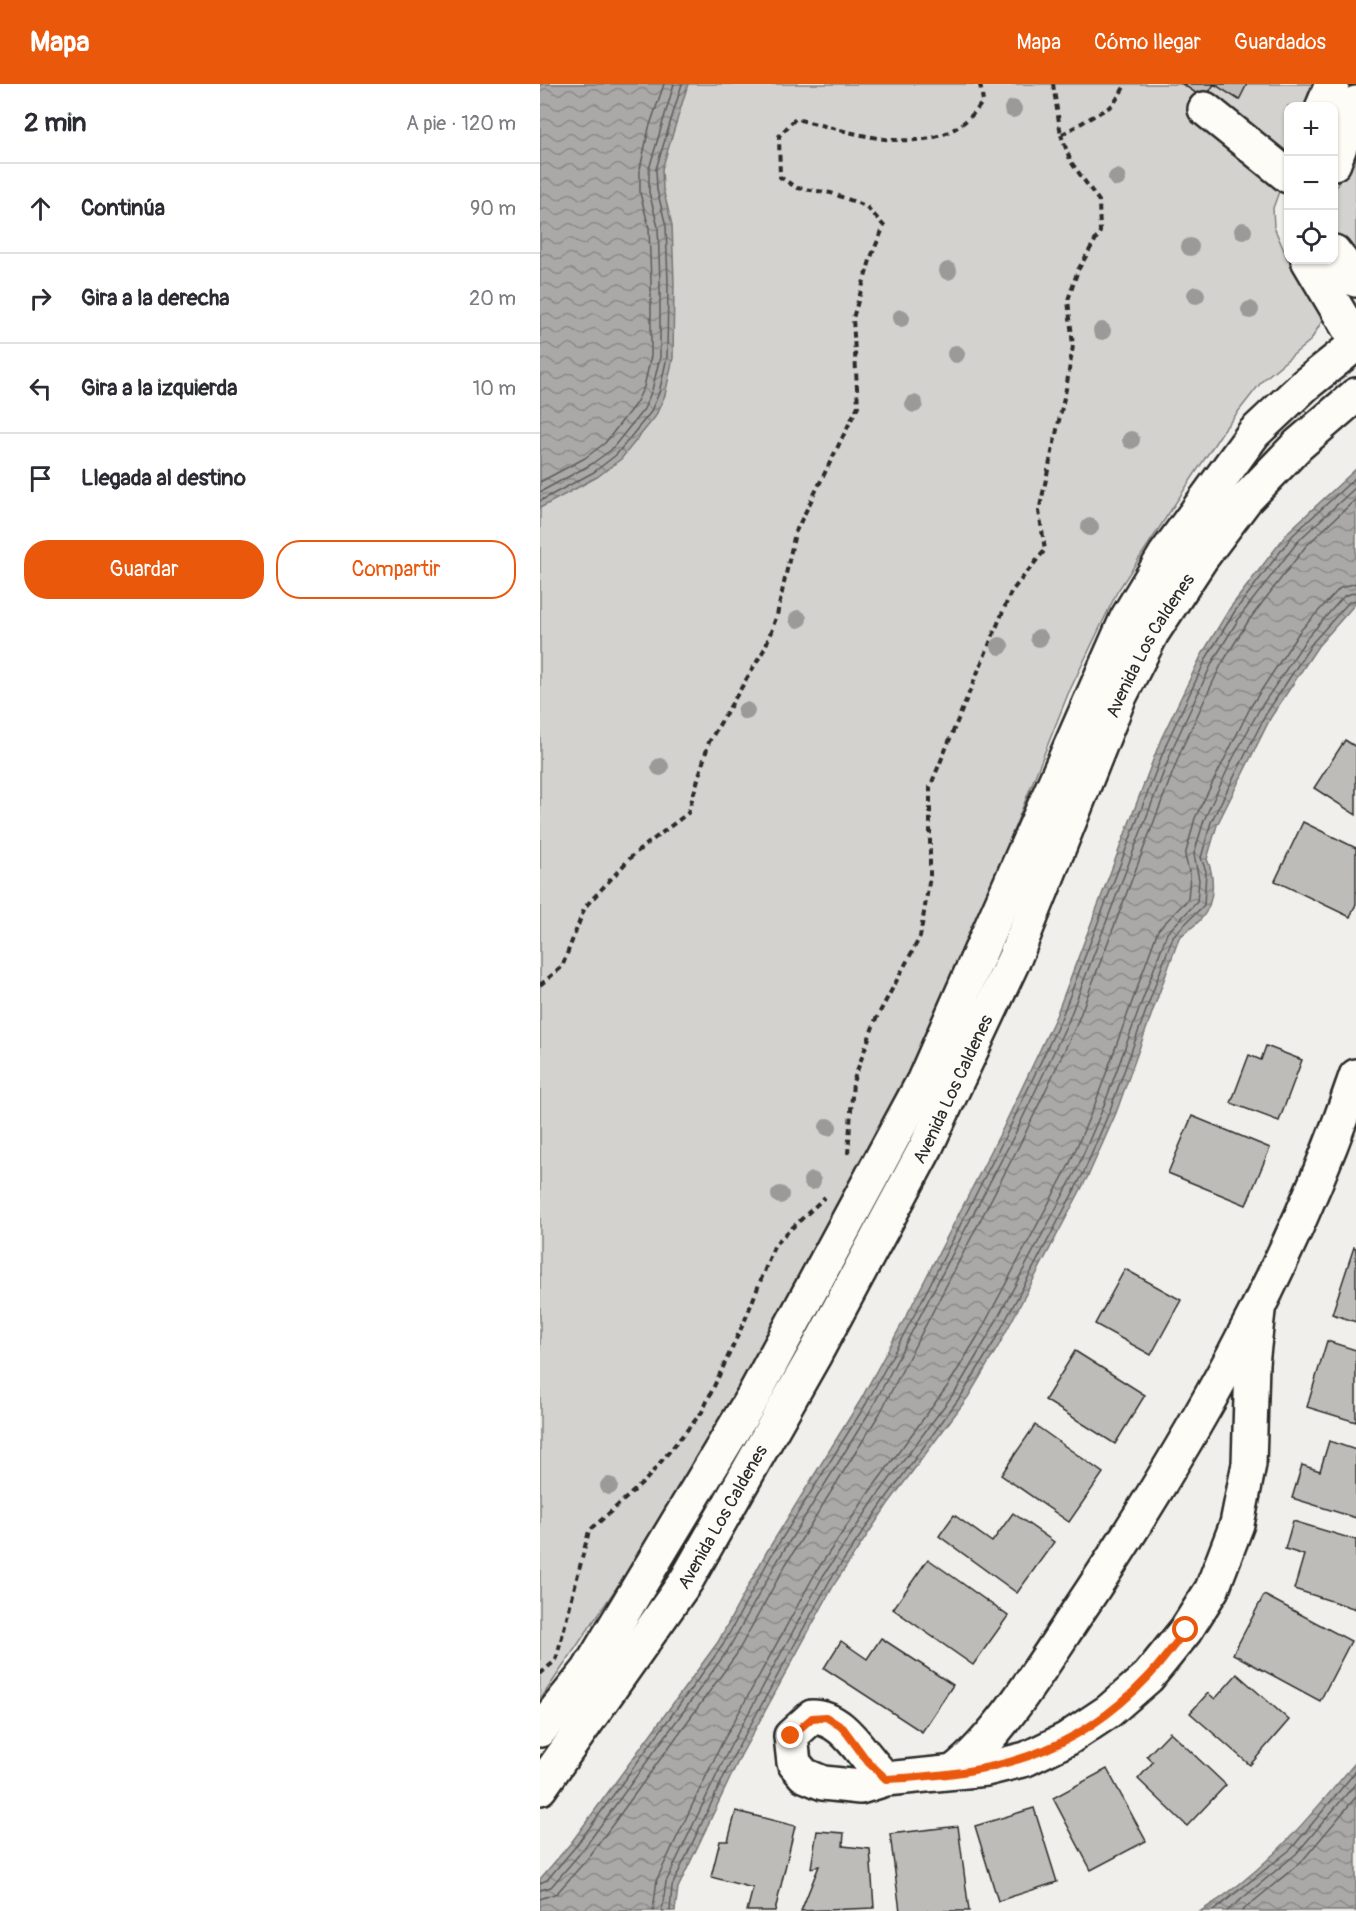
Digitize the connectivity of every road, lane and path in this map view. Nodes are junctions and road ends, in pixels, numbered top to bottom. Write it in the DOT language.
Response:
graph roads {
  1 [pos="980,84"];
  2 [pos="1053,84"];
  3 [pos="1126,84"];
  4 [pos="1332,84"];
  5 [pos="1325,102"];
  6 [pos="1356,103"];
  7 [pos="1205,109"];
  8 [pos="1061,135"];
  9 [pos="1337,156"];
  10 [pos="1284,173"];
  11 [pos="1338,257"];
  12 [pos="1310,264"];
  13 [pos="1356,280"];
  14 [pos="1356,343"];
  15 [pos="1356,395"];
  16 [pos="540,986"];
  17 [pos="1356,1077"];
  18 [pos="848,1156"];
  19 [pos="831,1187"];
  20 [pos="1258,1311"];
  21 [pos="540,1674"];
  22 [pos="540,1730"];
  23 [pos="953,1772"];
  24 [pos="886,1779"];
  25 [pos="540,1788"];
  1 -- 16 [label="path"];
  2 -- 8 [label="path"];
  3 -- 8 [label="path"];
  4 -- 5 [label="street"];
  6 -- 9 [label="street"];
  7 -- 10 [label="street"];
  8 -- 18 [label="path"];
  11 -- 13 [label="street"];
  12 -- 14 [label="street"];
  14 -- 22 [label="street, Avenida Los Caldenes"];
  15 -- 25 [label="street, Avenida Los Caldenes"];
  17 -- 20 [label="street"];
  19 -- 21 [label="path"];
  20 -- 23 [label="street"];
  20 -- 23 [label="street"];
  23 -- 24 [label="street"];
}
